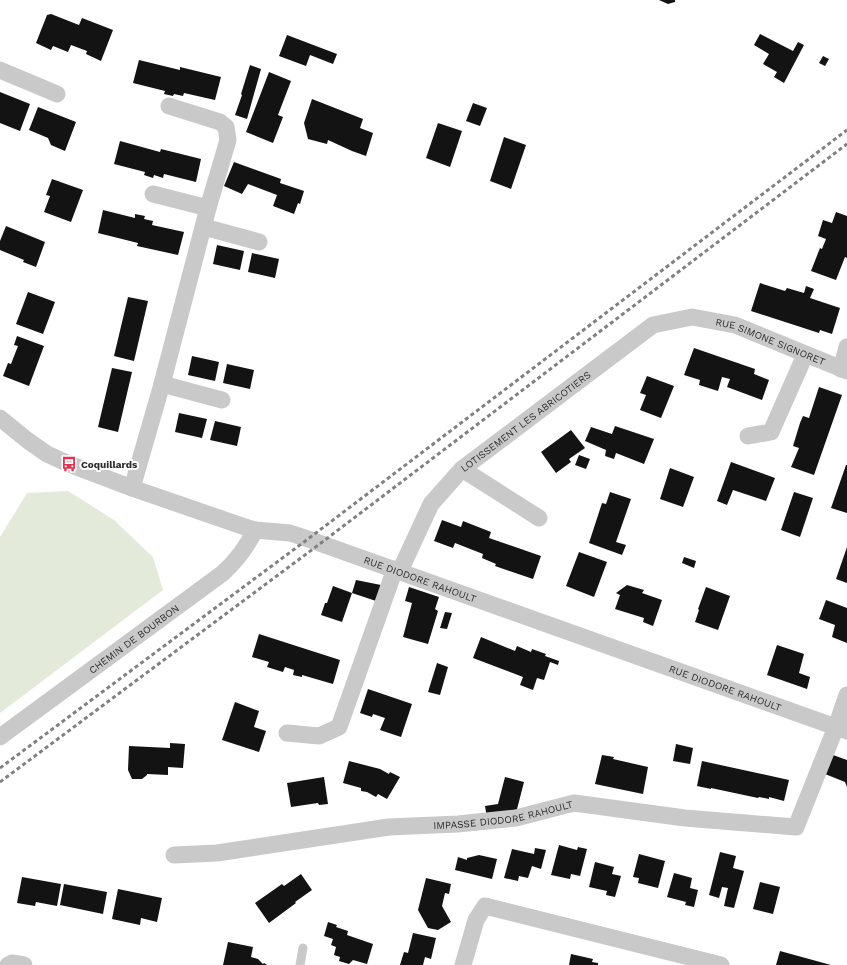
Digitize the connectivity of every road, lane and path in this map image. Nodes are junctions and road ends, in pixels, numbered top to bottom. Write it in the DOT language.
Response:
graph roads {
  1 [pos="0,70"];
  2 [pos="57,94"];
  3 [pos="169,106"];
  4 [pos="153,194"];
  5 [pos="208,208"];
  6 [pos="204,227"];
  7 [pos="259,242"];
  8 [pos="692,317"];
  9 [pos="847,347"];
  10 [pos="806,355"];
  11 [pos="844,370"];
  12 [pos="162,384"];
  13 [pos="222,400"];
  14 [pos="0,418"];
  15 [pos="748,436"];
  16 [pos="462,469"];
  17 [pos="132,488"];
  18 [pos="539,518"];
  19 [pos="254,530"];
  20 [pos="398,570"];
  21 [pos="847,695"];
  22 [pos="841,729"];
  23 [pos="287,733"];
  24 [pos="0,737"];
  25 [pos="174,855"];
  26 [pos="303,948"];
  27 [pos="8,965"];
  28 [pos="24,965"];
  29 [pos="300,965"];
  30 [pos="464,965"];
  31 [pos="721,965"];
  1 -- 2 [label="street"];
  3 -- 5 [label="street"];
  4 -- 5 [label="street"];
  5 -- 6 [label="street"];
  6 -- 7 [label="street"];
  6 -- 12 [label="street"];
  8 -- 10 [label="street, RUE SIMONE SIGNORET"];
  8 -- 16 [label="street, LOTISSEMENT LES ABRICOTIERS"];
  9 -- 11 [label="street"];
  10 -- 11 [label="street, RUE SIMONE SIGNORET"];
  10 -- 15 [label="street"];
  12 -- 13 [label="street"];
  12 -- 17 [label="street"];
  14 -- 17 [label="street, RUE DIODORE RAHOULT"];
  16 -- 18 [label="street"];
  16 -- 20 [label="street, LOTISSEMENT LES ABRICOTIERS"];
  17 -- 19 [label="street, RUE DIODORE RAHOULT"];
  19 -- 20 [label="street, RUE DIODORE RAHOULT"];
  19 -- 24 [label="street, CHEMIN DE BOURBON"];
  20 -- 22 [label="street, RUE DIODORE RAHOULT"];
  20 -- 23 [label="street, LOTISSEMENT LES ABRICOTIERS"];
  21 -- 22 [label="street"];
  22 -- 25 [label="street, IMPASSE DIODORE RAHOULT"];
  26 -- 29 [label="lane"];
  27 -- 28 [label="street"];
  30 -- 31 [label="street"];
}
